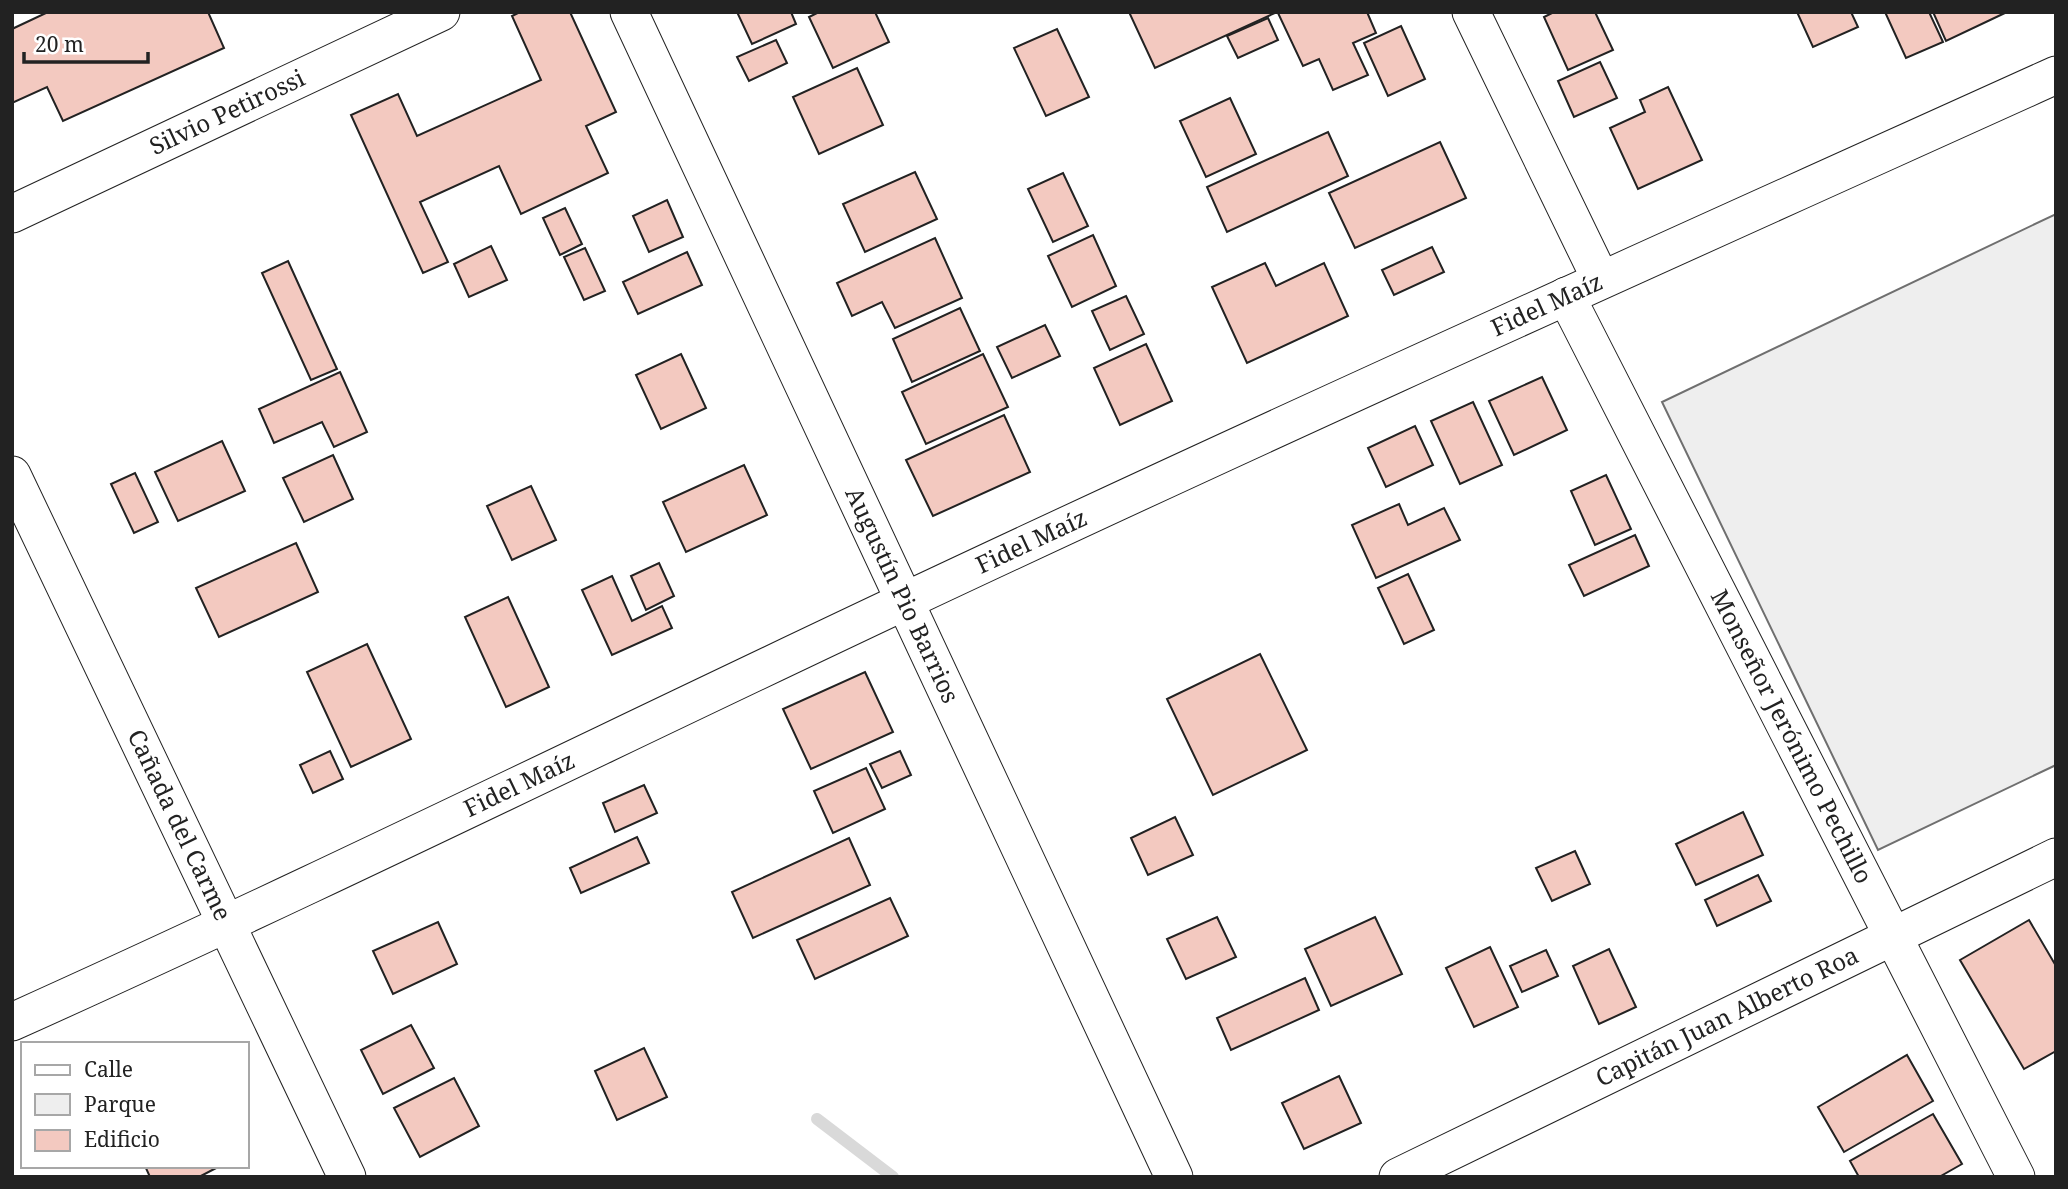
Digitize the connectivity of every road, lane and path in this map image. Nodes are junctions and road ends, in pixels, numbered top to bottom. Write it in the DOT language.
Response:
graph roads {
  1 [pos="441,12"];
  2 [pos="629,12"];
  3 [pos="1471,12"];
  4 [pos="2056,75"];
  5 [pos="12,214"];
  6 [pos="1601,280"];
  7 [pos="1566,296"];
  8 [pos="12,475"];
  9 [pos="905,601"];
  10 [pos="2056,857"];
  11 [pos="228,925"];
  12 [pos="1894,936"];
  13 [pos="12,1022"];
  14 [pos="347,1177"];
  15 [pos="1174,1177"];
  16 [pos="1398,1177"];
  17 [pos="2016,1177"];
  1 -- 5 [label="street, Silvio Petirossi"];
  2 -- 9 [label="street, Augustín Pio Barrios"];
  3 -- 6 [label="street"];
  4 -- 6 [label="street, Fidel Maíz"];
  6 -- 7 [label="street, Fidel Maíz"];
  7 -- 9 [label="street, Fidel Maíz"];
  7 -- 12 [label="street, Monseñor Jerónimo Pechillo"];
  8 -- 11 [label="street, Cañada del Carme"];
  9 -- 11 [label="street, Fidel Maíz"];
  9 -- 15 [label="street, Augustín Pio Barrios"];
  10 -- 12 [label="street, Capitán Juan Alberto Roa"];
  11 -- 13 [label="street, Fidel Maíz"];
  11 -- 14 [label="street, Cañada del Carme"];
  12 -- 16 [label="street, Capitán Juan Alberto Roa"];
  12 -- 17 [label="street, Monseñor Jerónimo Pechillo"];
}
